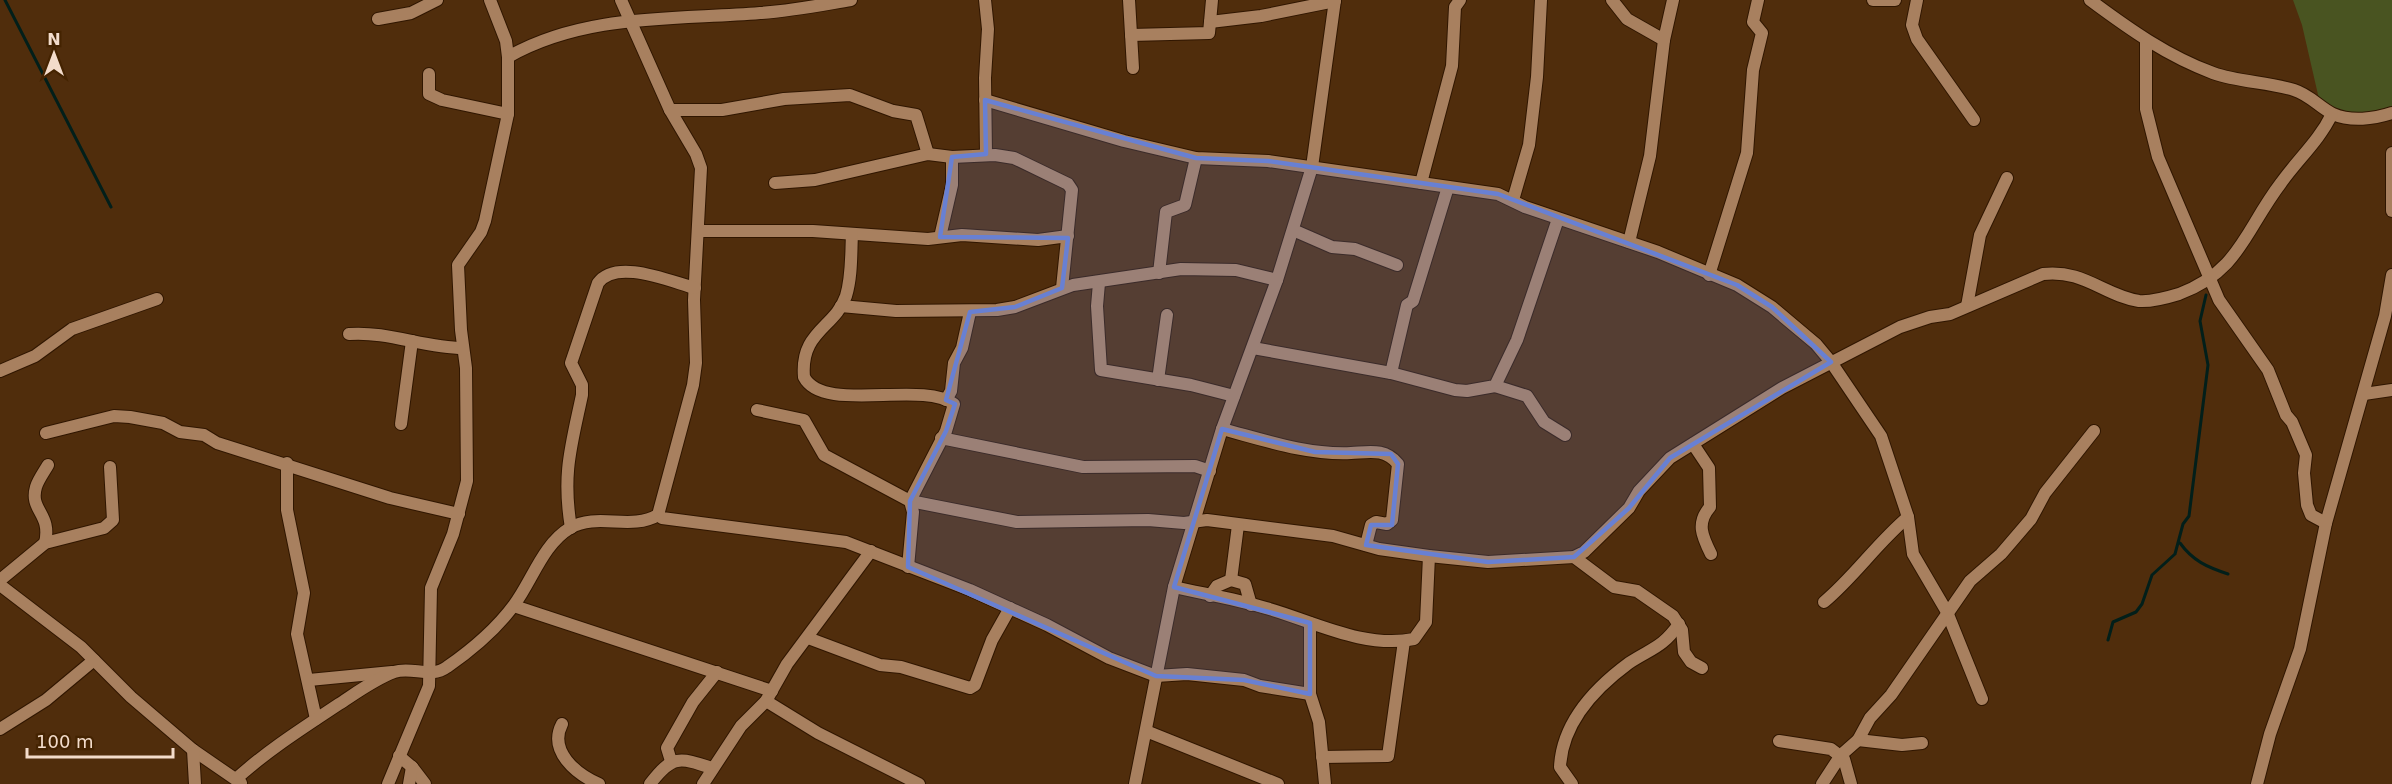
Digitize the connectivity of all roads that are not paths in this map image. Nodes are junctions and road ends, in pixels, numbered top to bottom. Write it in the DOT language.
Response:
graph roads {
  1 [pos="437,0"];
  2 [pos="490,0"];
  3 [pos="621,0"];
  4 [pos="759,0"];
  5 [pos="851,0"];
  6 [pos="985,0"];
  7 [pos="1129,0"];
  8 [pos="1212,0"];
  9 [pos="1460,0"];
  10 [pos="1541,0"];
  11 [pos="1612,0"];
  12 [pos="1673,0"];
  13 [pos="1758,0"];
  14 [pos="1874,0"];
  15 [pos="1895,0"];
  16 [pos="1901,0"];
  17 [pos="2090,0"];
  18 [pos="1335,1"];
  19 [pos="1917,1"];
  20 [pos="801,4"];
  21 [pos="759,13"];
  22 [pos="378,19"];
  23 [pos="630,19"];
  24 [pos="1210,22"];
  25 [pos="1131,35"];
  26 [pos="1664,40"];
  27 [pos="2146,41"];
  28 [pos="508,57"];
  29 [pos="1133,68"];
  30 [pos="429,74"];
  31 [pos="985,100"];
  32 [pos="670,110"];
  33 [pos="2392,113"];
  34 [pos="508,114"];
  35 [pos="2332,114"];
  36 [pos="1974,120"];
  37 [pos="2392,153"];
  38 [pos="928,154"];
  39 [pos="986,154"];
  40 [pos="952,157"];
  41 [pos="1196,158"];
  42 [pos="1312,167"];
  43 [pos="2007,178"];
  44 [pos="775,183"];
  45 [pos="1421,183"];
  46 [pos="1448,187"];
  47 [pos="1513,200"];
  48 [pos="2392,211"];
  49 [pos="1558,219"];
  50 [pos="1293,230"];
  51 [pos="698,231"];
  52 [pos="852,234"];
  53 [pos="1068,236"];
  54 [pos="940,237"];
  55 [pos="1629,242"];
  56 [pos="1397,265"];
  57 [pos="1159,273"];
  58 [pos="1709,275"];
  59 [pos="2392,275"];
  60 [pos="2209,278"];
  61 [pos="1277,280"];
  62 [pos="1099,283"];
  63 [pos="694,288"];
  64 [pos="1062,288"];
  65 [pos="157,299"];
  66 [pos="841,306"];
  67 [pos="1967,306"];
  68 [pos="970,312"];
  69 [pos="1167,315"];
  70 [pos="349,334"];
  71 [pos="412,341"];
  72 [pos="463,348"];
  73 [pos="1253,348"];
  74 [pos="1831,362"];
  75 [pos="0,371"];
  76 [pos="1391,373"];
  77 [pos="1158,380"];
  78 [pos="1495,386"];
  79 [pos="2392,390"];
  80 [pos="2364,394"];
  81 [pos="1234,396"];
  82 [pos="946,400"];
  83 [pos="757,410"];
  84 [pos="401,424"];
  85 [pos="1222,429"];
  86 [pos="2094,431"];
  87 [pos="46,433"];
  88 [pos="1565,435"];
  89 [pos="941,438"];
  90 [pos="1693,444"];
  91 [pos="287,463"];
  92 [pos="48,465"];
  93 [pos="110,467"];
  94 [pos="1210,471"];
  95 [pos="910,501"];
  96 [pos="459,514"];
  97 [pos="658,515"];
  98 [pos="1908,517"];
  99 [pos="1194,521"];
  100 [pos="2326,524"];
  101 [pos="1238,525"];
  102 [pos="571,528"];
  103 [pos="45,543"];
  104 [pos="1366,546"];
  105 [pos="871,551"];
  106 [pos="1711,554"];
  107 [pos="1429,556"];
  108 [pos="1574,557"];
  109 [pos="908,567"];
  110 [pos="0,580"];
  111 [pos="1231,580"];
  112 [pos="0,585"];
  113 [pos="1174,588"];
  114 [pos="1210,596"];
  115 [pos="1824,602"];
  116 [pos="1251,605"];
  117 [pos="514,606"];
  118 [pos="1010,608"];
  119 [pos="1947,612"];
  120 [pos="1310,623"];
  121 [pos="1679,624"];
  122 [pos="808,638"];
  123 [pos="1404,641"];
  124 [pos="94,660"];
  125 [pos="1702,668"];
  126 [pos="396,672"];
  127 [pos="717,672"];
  128 [pos="432,673"];
  129 [pos="1156,676"];
  130 [pos="309,680"];
  131 [pos="1310,694"];
  132 [pos="769,696"];
  133 [pos="1982,699"];
  134 [pos="316,719"];
  135 [pos="562,724"];
  136 [pos="0,729"];
  137 [pos="1146,731"];
  138 [pos="1858,740"];
  139 [pos="1779,741"];
  140 [pos="1922,743"];
  141 [pos="193,750"];
  142 [pos="1841,755"];
  143 [pos="399,756"];
  144 [pos="1322,757"];
  145 [pos="671,761"];
  146 [pos="412,767"];
  147 [pos="712,768"];
  148 [pos="239,781"];
  149 [pos="195,784"];
  150 [pos="388,784"];
  151 [pos="409,784"];
  152 [pos="425,784"];
  153 [pos="599,784"];
  154 [pos="650,784"];
  155 [pos="703,784"];
  156 [pos="920,784"];
  157 [pos="1136,784"];
  158 [pos="1278,784"];
  159 [pos="1325,784"];
  160 [pos="1572,784"];
  161 [pos="1821,784"];
  162 [pos="1851,784"];
  163 [pos="2257,784"];
  1 -- 22 [label="street"];
  2 -- 28 [label="street"];
  3 -- 23 [label="street"];
  4 -- 21 [label="street"];
  5 -- 20 [label="street"];
  6 -- 31 [label="street"];
  7 -- 25 [label="street"];
  8 -- 24 [label="street"];
  9 -- 45 [label="street"];
  10 -- 47 [label="street"];
  11 -- 26 [label="street"];
  12 -- 26 [label="street"];
  13 -- 58 [label="street"];
  14 -- 15 [label="street"];
  16 -- 19 [label="street"];
  17 -- 27 [label="street"];
  18 -- 24 [label="street"];
  18 -- 42 [label="street"];
  19 -- 36 [label="street"];
  20 -- 21 [label="street"];
  21 -- 23 [label="street"];
  23 -- 28 [label="street"];
  23 -- 32 [label="street"];
  24 -- 25 [label="street"];
  25 -- 29 [label="street"];
  26 -- 55 [label="street"];
  27 -- 35 [label="street"];
  27 -- 60 [label="street"];
  28 -- 34 [label="street"];
  30 -- 34 [label="street"];
  31 -- 39 [label="street"];
  31 -- 41 [label="street"];
  32 -- 38 [label="street"];
  32 -- 51 [label="street"];
  33 -- 35 [label="street"];
  34 -- 72 [label="street"];
  35 -- 60 [label="street"];
  37 -- 48 [label="street"];
  38 -- 40 [label="street"];
  38 -- 44 [label="street"];
  39 -- 40 [label="street"];
  39 -- 53 [label="street"];
  40 -- 54 [label="street"];
  41 -- 42 [label="street"];
  41 -- 57 [label="street"];
  42 -- 45 [label="street"];
  42 -- 50 [label="street"];
  43 -- 67 [label="street"];
  45 -- 46 [label="street"];
  46 -- 47 [label="street"];
  46 -- 76 [label="street"];
  47 -- 49 [label="street"];
  49 -- 55 [label="street"];
  49 -- 78 [label="street"];
  50 -- 56 [label="street"];
  50 -- 61 [label="street"];
  51 -- 52 [label="street"];
  51 -- 63 [label="street"];
  52 -- 54 [label="street"];
  52 -- 66 [label="street"];
  53 -- 54 [label="street"];
  53 -- 64 [label="street"];
  55 -- 58 [label="street"];
  57 -- 61 [label="street"];
  57 -- 62 [label="street"];
  58 -- 74 [label="street"];
  59 -- 80 [label="street"];
  60 -- 67 [label="street"];
  60 -- 100 [label="street"];
  61 -- 73 [label="street"];
  62 -- 64 [label="street"];
  62 -- 77 [label="street"];
  63 -- 97 [label="street"];
  63 -- 102 [label="street"];
  64 -- 68 [label="street"];
  65 -- 75 [label="street"];
  66 -- 68 [label="street"];
  66 -- 82 [label="street"];
  67 -- 74 [label="street"];
  68 -- 82 [label="street"];
  69 -- 77 [label="street"];
  70 -- 71 [label="street"];
  71 -- 72 [label="street"];
  71 -- 84 [label="street"];
  72 -- 96 [label="street"];
  73 -- 76 [label="street"];
  73 -- 81 [label="street"];
  74 -- 90 [label="street"];
  74 -- 98 [label="street"];
  76 -- 78 [label="street"];
  77 -- 81 [label="street"];
  78 -- 88 [label="street"];
  79 -- 80 [label="street"];
  80 -- 100 [label="street"];
  81 -- 85 [label="street"];
  82 -- 89 [label="street"];
  83 -- 95 [label="street"];
  85 -- 94 [label="street"];
  85 -- 104 [label="street"];
  86 -- 119 [label="street"];
  87 -- 91 [label="street"];
  89 -- 94 [label="street"];
  89 -- 95 [label="street"];
  90 -- 106 [label="street"];
  90 -- 108 [label="street"];
  91 -- 96 [label="street"];
  91 -- 130 [label="street"];
  92 -- 103 [label="street"];
  93 -- 103 [label="street"];
  94 -- 99 [label="street"];
  95 -- 99 [label="street"];
  95 -- 109 [label="street"];
  96 -- 128 [label="street"];
  97 -- 102 [label="street"];
  97 -- 105 [label="street"];
  98 -- 115 [label="street"];
  98 -- 119 [label="street"];
  99 -- 101 [label="street"];
  99 -- 113 [label="street"];
  100 -- 163 [label="street"];
  101 -- 104 [label="street"];
  101 -- 111 [label="street"];
  102 -- 117 [label="street"];
  103 -- 110 [label="street"];
  104 -- 107 [label="street"];
  105 -- 109 [label="street"];
  105 -- 122 [label="street"];
  107 -- 108 [label="street"];
  107 -- 123 [label="street"];
  108 -- 121 [label="street"];
  109 -- 118 [label="street"];
  111 -- 114 [label="street"];
  111 -- 116 [label="street"];
  112 -- 124 [label="street"];
  113 -- 114 [label="street"];
  113 -- 129 [label="street"];
  114 -- 116 [label="street"];
  116 -- 120 [label="street"];
  117 -- 127 [label="street"];
  117 -- 128 [label="street"];
  118 -- 122 [label="street"];
  118 -- 129 [label="street"];
  119 -- 133 [label="street"];
  119 -- 138 [label="street"];
  120 -- 123 [label="street"];
  120 -- 131 [label="street"];
  121 -- 125 [label="street"];
  121 -- 160 [label="street"];
  122 -- 132 [label="street"];
  123 -- 144 [label="street"];
  124 -- 136 [label="street"];
  124 -- 141 [label="street"];
  126 -- 128 [label="street"];
  126 -- 130 [label="street"];
  126 -- 134 [label="street"];
  127 -- 132 [label="street"];
  127 -- 145 [label="street"];
  128 -- 143 [label="street"];
  129 -- 131 [label="street"];
  129 -- 137 [label="street"];
  130 -- 134 [label="street"];
  131 -- 144 [label="street"];
  132 -- 147 [label="street"];
  132 -- 156 [label="street"];
  134 -- 148 [label="street"];
  135 -- 153 [label="street"];
  137 -- 157 [label="street"];
  137 -- 158 [label="street"];
  138 -- 140 [label="street"];
  138 -- 142 [label="street"];
  139 -- 142 [label="street"];
  141 -- 148 [label="street"];
  141 -- 149 [label="street"];
  142 -- 161 [label="street"];
  142 -- 162 [label="street"];
  143 -- 146 [label="street"];
  143 -- 150 [label="street"];
  144 -- 159 [label="street"];
  145 -- 147 [label="street"];
  145 -- 154 [label="street"];
  146 -- 151 [label="street"];
  146 -- 152 [label="street"];
  147 -- 155 [label="street"];
}
